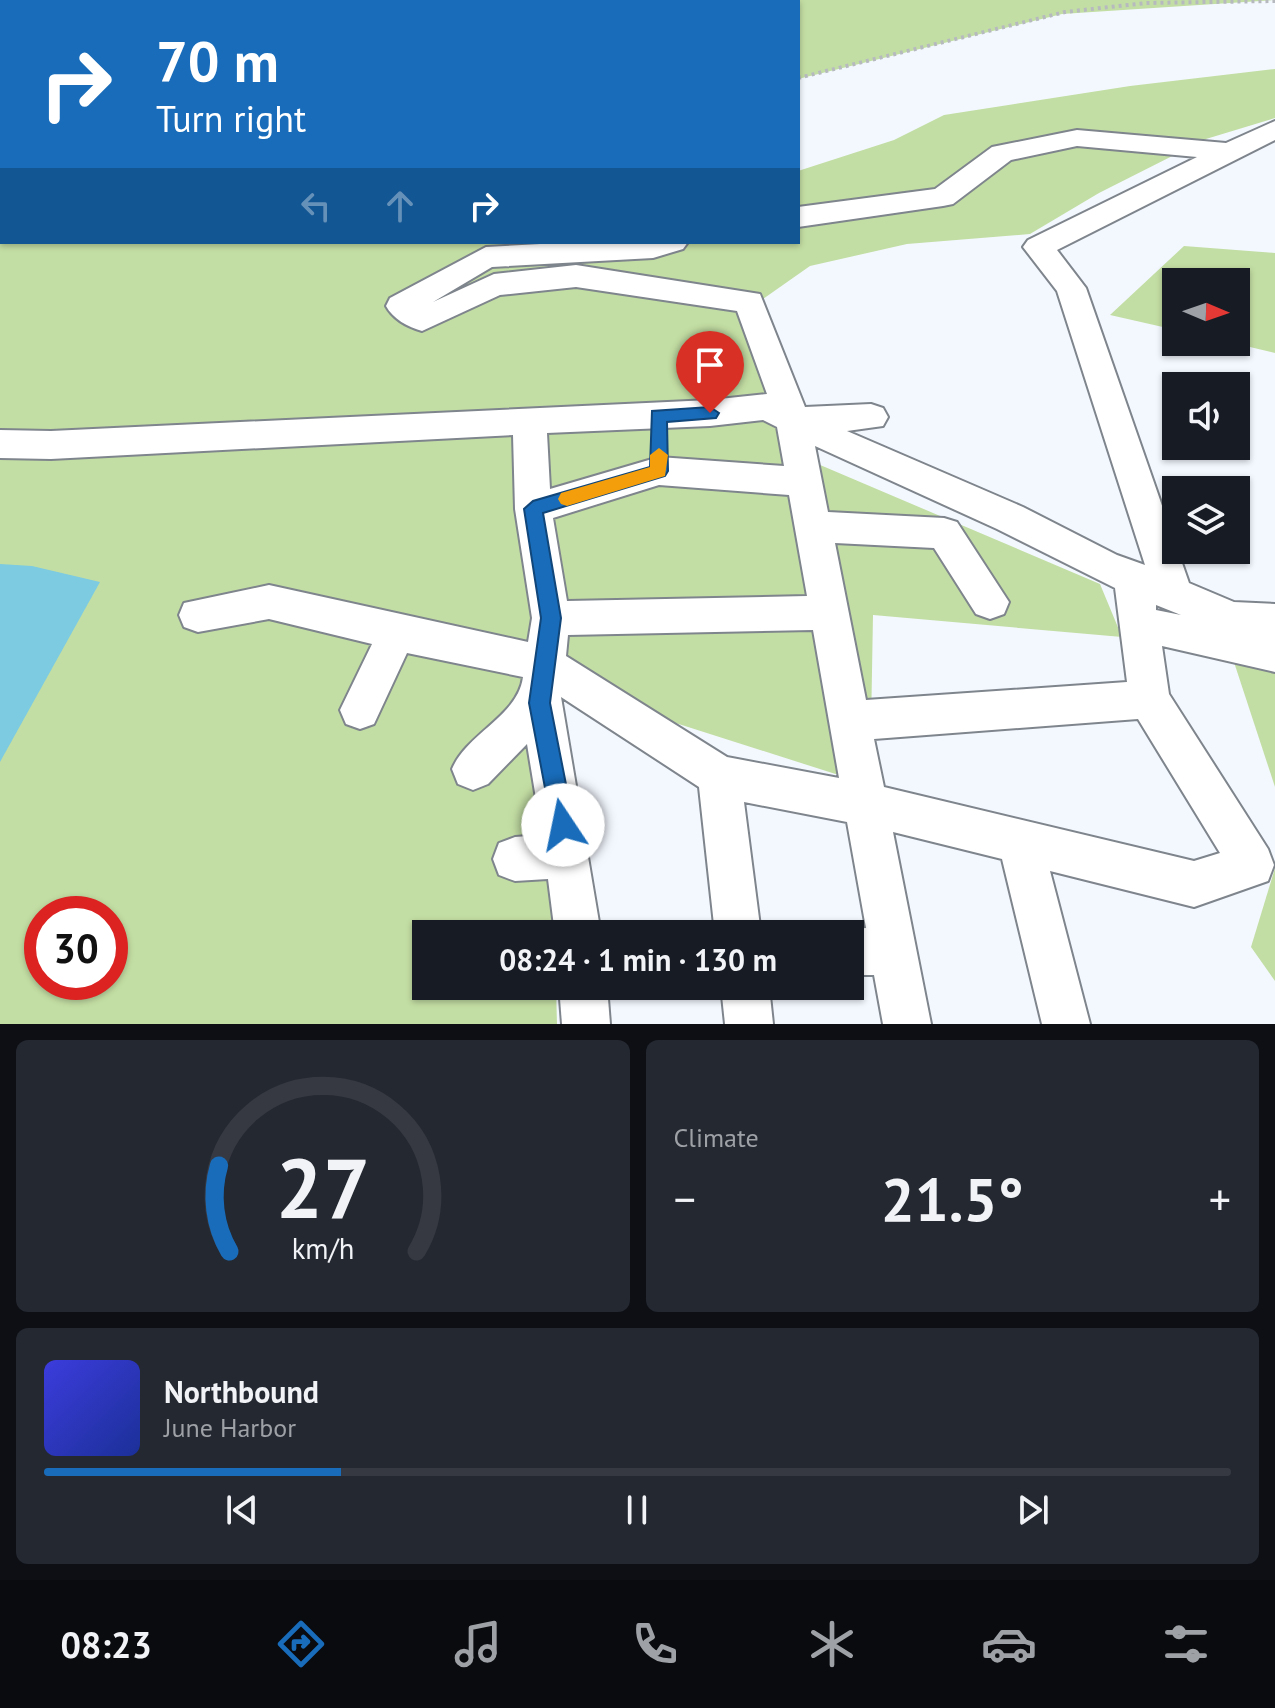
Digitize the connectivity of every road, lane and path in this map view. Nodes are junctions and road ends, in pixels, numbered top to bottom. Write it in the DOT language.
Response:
graph roads {
  1 [pos="1275,1"];
  2 [pos="800,77"];
  3 [pos="1275,129"];
  4 [pos="1226,151"];
  5 [pos="800,217"];
  6 [pos="666,244"];
  7 [pos="658,415"];
  8 [pos="871,417"];
  9 [pos="793,420"];
  10 [pos="529,421"];
  11 [pos="0,444"];
  12 [pos="659,471"];
  13 [pos="805,482"];
  14 [pos="533,509"];
  15 [pos="814,527"];
  16 [pos="1133,577"];
  17 [pos="1173,593"];
  18 [pos="990,602"];
  19 [pos="829,613"];
  20 [pos="198,615"];
  21 [pos="551,618"];
  22 [pos="1275,621"];
  23 [pos="1139,623"];
  24 [pos="397,633"];
  25 [pos="1275,654"];
  26 [pos="542,683"];
  27 [pos="1149,699"];
  28 [pos="360,710"];
  29 [pos="849,721"];
  30 [pos="473,769"];
  31 [pos="719,776"];
  32 [pos="865,804"];
  33 [pos="1020,842"];
  34 [pos="568,856"];
  35 [pos="515,859"];
  36 [pos="576,920"];
  37 [pos="736,920"];
  38 [pos="871,951"];
  39 [pos="584,1000"];
  40 [pos="746,1000"];
  41 [pos="586,1024"];
  42 [pos="749,1024"];
  43 [pos="907,1024"];
  44 [pos="1066,1024"];
  1 -- 2 [label="path"];
  3 -- 4 [label="street"];
  4 -- 5 [label="street"];
  4 -- 17 [label="street"];
  6 -- 9 [label="street"];
  7 -- 9 [label="street"];
  7 -- 10 [label="street"];
  7 -- 12 [label="street"];
  8 -- 9 [label="street"];
  9 -- 13 [label="street"];
  9 -- 16 [label="street"];
  10 -- 11 [label="street"];
  10 -- 14 [label="street"];
  12 -- 13 [label="street"];
  12 -- 14 [label="street"];
  13 -- 15 [label="street"];
  14 -- 21 [label="street"];
  15 -- 18 [label="street"];
  15 -- 19 [label="street"];
  16 -- 17 [label="street"];
  16 -- 23 [label="street"];
  17 -- 22 [label="street"];
  19 -- 21 [label="street"];
  19 -- 29 [label="street"];
  20 -- 24 [label="street"];
  21 -- 26 [label="street"];
  23 -- 25 [label="street"];
  23 -- 27 [label="street"];
  24 -- 26 [label="street"];
  24 -- 28 [label="street"];
  26 -- 30 [label="street"];
  26 -- 31 [label="street"];
  26 -- 34 [label="street"];
  27 -- 29 [label="street"];
  27 -- 33 [label="street"];
  29 -- 32 [label="street"];
  31 -- 32 [label="street"];
  31 -- 37 [label="street"];
  32 -- 33 [label="street"];
  32 -- 38 [label="street"];
  33 -- 44 [label="street"];
  34 -- 35 [label="street"];
  34 -- 36 [label="street"];
  38 -- 43 [label="street"];
  39 -- 41 [label="street"];
  40 -- 42 [label="street"];
}
